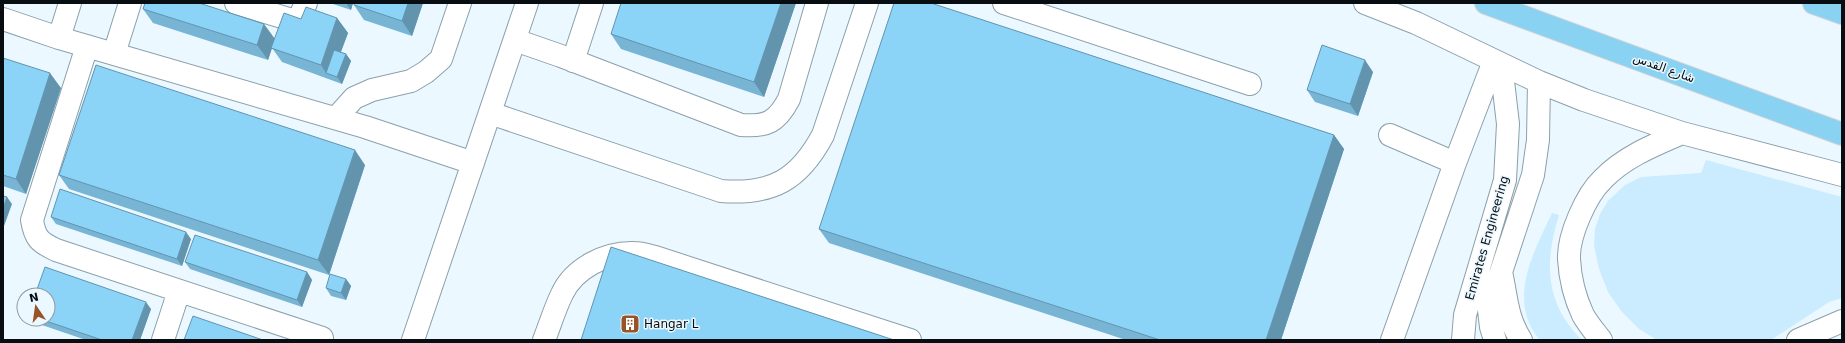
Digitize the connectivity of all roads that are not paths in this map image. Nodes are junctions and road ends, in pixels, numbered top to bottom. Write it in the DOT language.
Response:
graph roads {
  1 [pos="70,3"];
  2 [pos="130,3"];
  3 [pos="236,3"];
  4 [pos="306,3"];
  5 [pos="460,3"];
  6 [pos="527,3"];
  7 [pos="592,3"];
  8 [pos="816,3"];
  9 [pos="867,3"];
  10 [pos="1004,3"];
  11 [pos="1365,3"];
  12 [pos="1486,3"];
  13 [pos="1814,3"];
  14 [pos="1842,13"];
  15 [pos="3,20"];
  16 [pos="59,38"];
  17 [pos="515,40"];
  18 [pos="87,46"];
  19 [pos="114,54"];
  20 [pos="573,61"];
  21 [pos="1498,62"];
  22 [pos="1539,82"];
  23 [pos="1250,84"];
  24 [pos="490,113"];
  25 [pos="336,118"];
  26 [pos="1682,133"];
  27 [pos="1842,134"];
  28 [pos="1390,135"];
  29 [pos="473,163"];
  30 [pos="1455,163"];
  31 [pos="1842,175"];
  32 [pos="1502,272"];
  33 [pos="179,291"];
  34 [pos="1842,321"];
  35 [pos="322,338"];
  36 [pos="163,340"];
  37 [pos="413,340"];
  38 [pos="544,340"];
  39 [pos="910,340"];
  40 [pos="1392,340"];
  41 [pos="1462,340"];
  42 [pos="1495,340"];
  43 [pos="1521,340"];
  44 [pos="1601,340"];
  45 [pos="1798,340"];
  1 -- 16 [label="street"];
  2 -- 19 [label="street"];
  3 -- 4 [label="street"];
  5 -- 25 [label="street"];
  6 -- 17 [label="street"];
  7 -- 20 [label="street"];
  8 -- 20 [label="street"];
  9 -- 24 [label="street"];
  10 -- 23 [label="street"];
  11 -- 21 [label="street"];
  12 -- 27 [label="main road, شارع القدس"];
  13 -- 14 [label="main road"];
  15 -- 16 [label="street"];
  16 -- 18 [label="street"];
  17 -- 20 [label="street"];
  17 -- 24 [label="street"];
  18 -- 19 [label="street"];
  18 -- 33 [label="street"];
  19 -- 25 [label="street"];
  21 -- 22 [label="street"];
  21 -- 30 [label="street"];
  21 -- 41 [label="street, Emirates Engineering"];
  22 -- 26 [label="street"];
  22 -- 32 [label="street"];
  24 -- 29 [label="street"];
  25 -- 29 [label="street"];
  26 -- 31 [label="street"];
  26 -- 44 [label="street"];
  28 -- 30 [label="street"];
  29 -- 37 [label="street"];
  30 -- 40 [label="street"];
  32 -- 42 [label="street"];
  32 -- 43 [label="street"];
  33 -- 35 [label="street"];
  33 -- 36 [label="street"];
  34 -- 45 [label="street"];
  38 -- 39 [label="street"];
}
